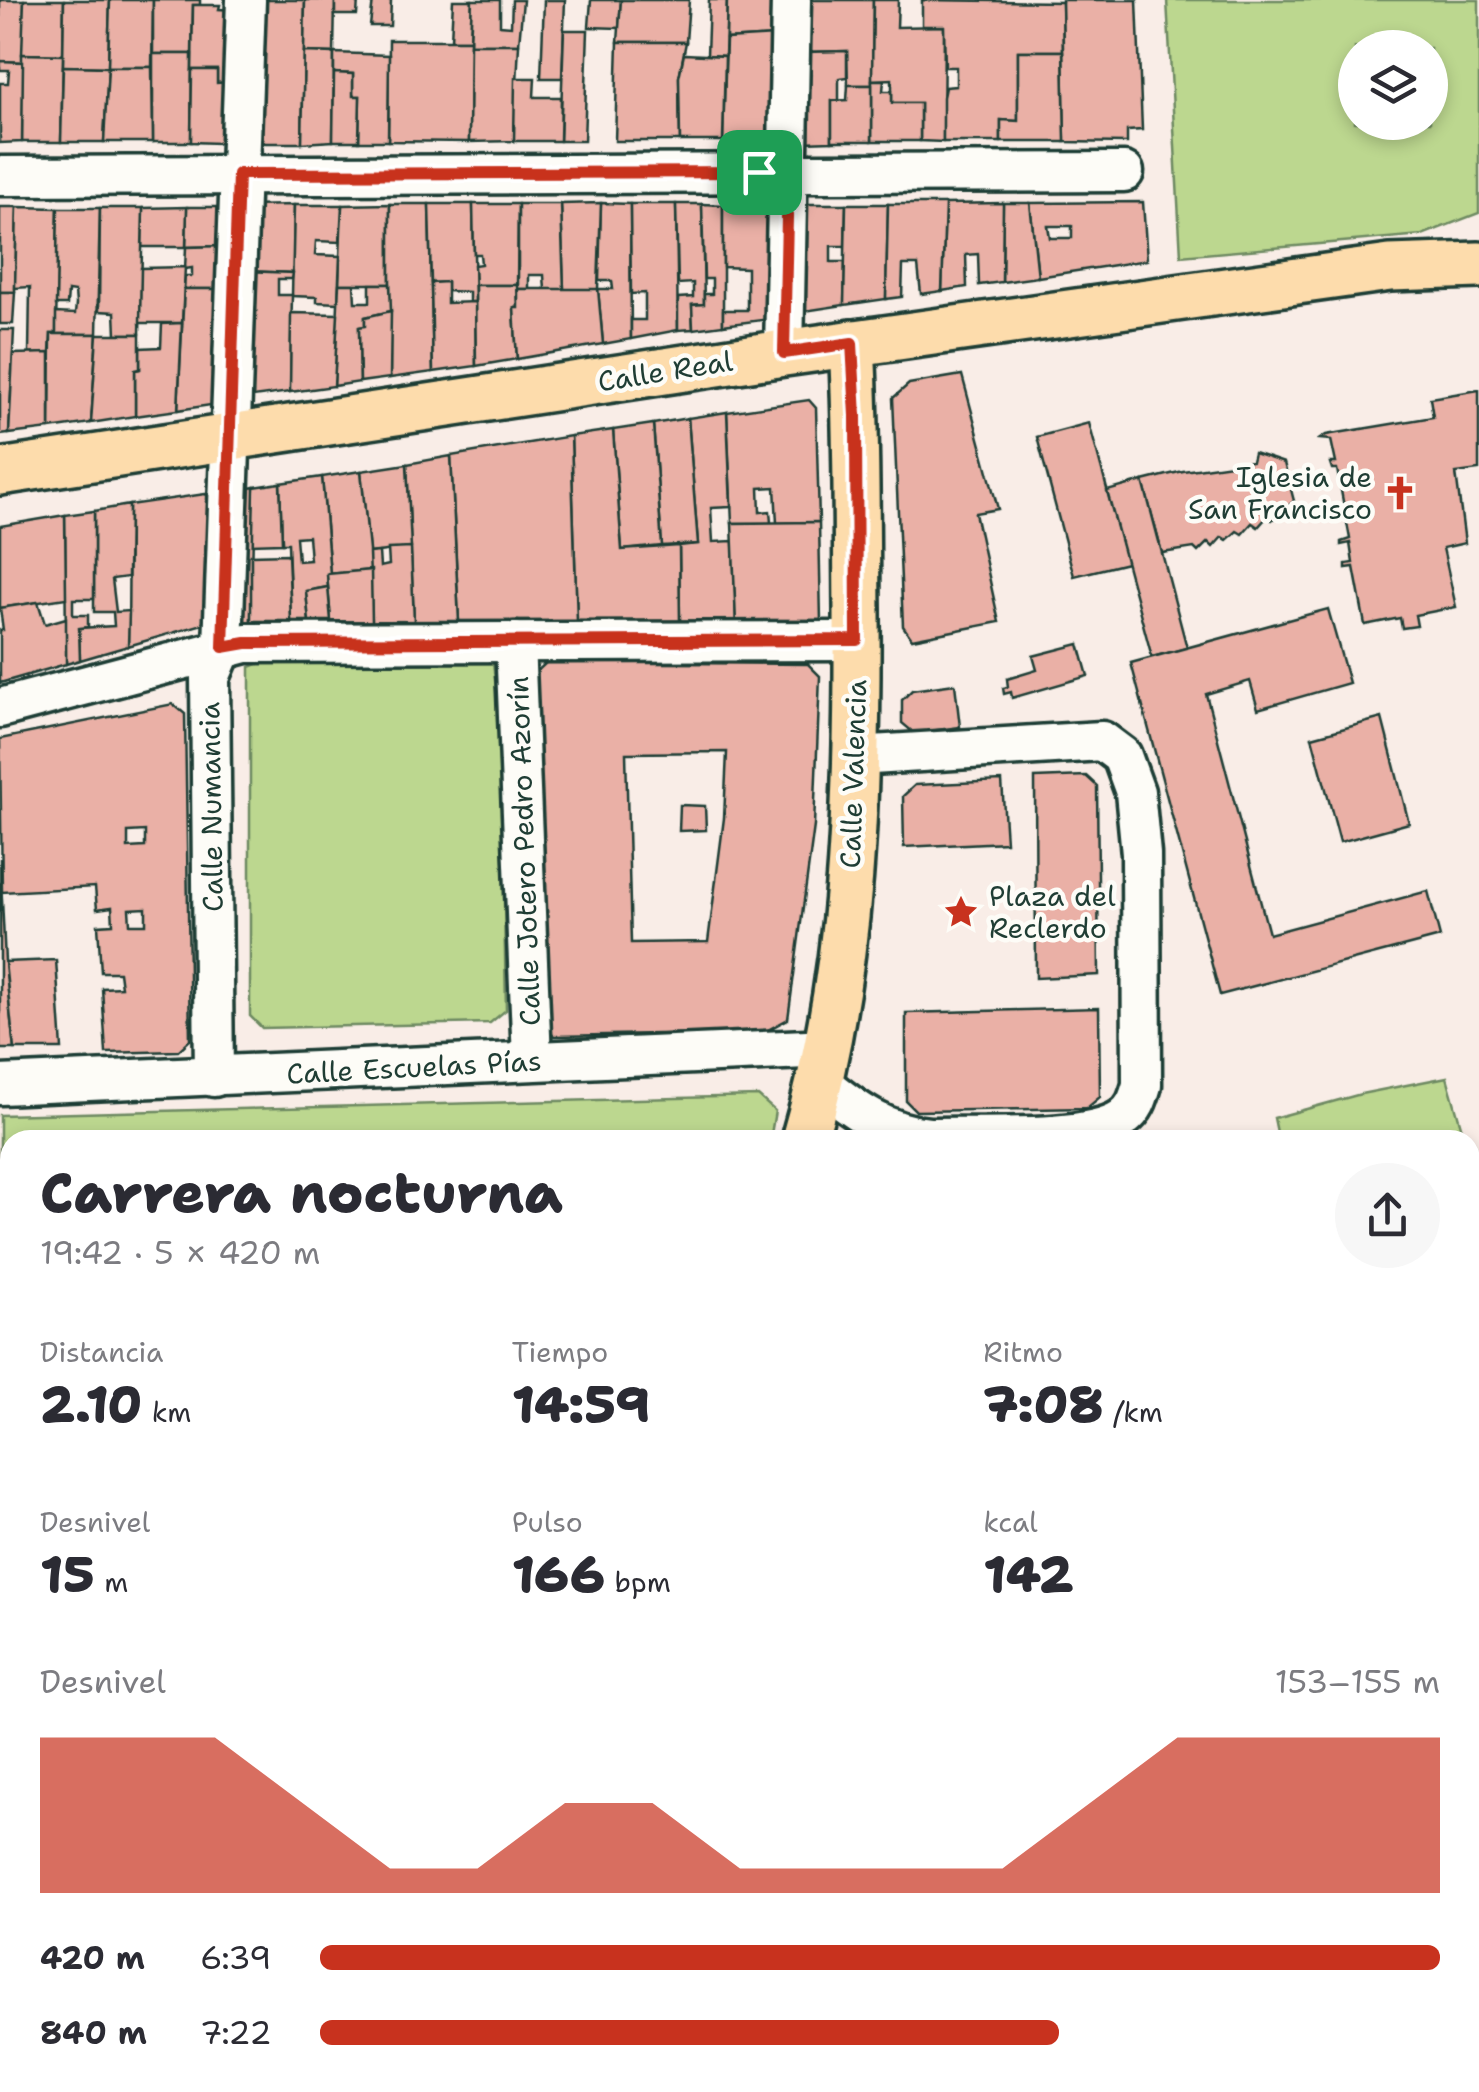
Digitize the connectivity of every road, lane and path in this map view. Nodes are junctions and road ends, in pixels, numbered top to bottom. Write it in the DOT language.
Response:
graph roads {
  1 [pos="246,0"];
  2 [pos="791,0"];
  3 [pos="788,172"];
  4 [pos="1124,172"];
  5 [pos="238,174"];
  6 [pos="0,176"];
  7 [pos="1479,236"];
  8 [pos="1479,265"];
  9 [pos="1390,268"];
  10 [pos="852,343"];
  11 [pos="784,353"];
  12 [pos="232,438"];
  13 [pos="0,472"];
  14 [pos="857,640"];
  15 [pos="515,642"];
  16 [pos="223,647"];
  17 [pos="0,708"];
  18 [pos="855,756"];
  19 [pos="532,1060"];
  20 [pos="825,1065"];
  21 [pos="214,1077"];
  22 [pos="0,1085"];
  23 [pos="809,1130"];
  24 [pos="896,1130"];
  25 [pos="1098,1130"];
  1 -- 5 [label="street, Calle Numancia"];
  2 -- 3 [label="street"];
  3 -- 4 [label="street"];
  3 -- 5 [label="street"];
  3 -- 11 [label="street"];
  5 -- 6 [label="street"];
  5 -- 12 [label="street, Calle Numancia"];
  7 -- 9 [label="main road"];
  8 -- 9 [label="main road"];
  9 -- 10 [label="main road, Calle Real"];
  10 -- 11 [label="main road, Calle Real"];
  10 -- 14 [label="main road, Calle Valencia"];
  11 -- 12 [label="main road, Calle Real"];
  12 -- 13 [label="main road, Calle Real"];
  12 -- 16 [label="street, Calle Numancia"];
  14 -- 15 [label="street"];
  14 -- 18 [label="main road, Calle Valencia"];
  15 -- 16 [label="street"];
  15 -- 19 [label="street, Calle Jotero Pedro Azorín"];
  16 -- 17 [label="street"];
  16 -- 21 [label="street, Calle Numancia"];
  18 -- 20 [label="main road, Calle Valencia"];
  18 -- 25 [label="street"];
  19 -- 20 [label="street, Calle Escuelas Pías"];
  19 -- 21 [label="street, Calle Escuelas Pías"];
  20 -- 23 [label="main road, Calle Valencia"];
  20 -- 24 [label="street"];
  21 -- 22 [label="street, Calle Escuelas Pías"];
}
